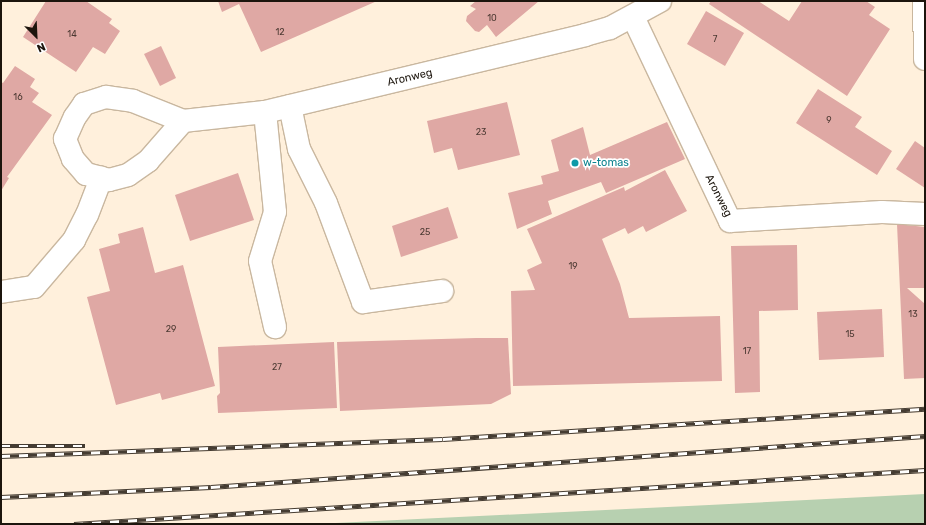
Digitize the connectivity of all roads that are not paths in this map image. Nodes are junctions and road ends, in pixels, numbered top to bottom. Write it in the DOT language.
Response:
graph roads {
  1 [pos="660,1"];
  2 [pos="924,1"];
  3 [pos="632,17"];
  4 [pos="925,59"];
  5 [pos="290,106"];
  6 [pos="265,112"];
  7 [pos="183,121"];
  8 [pos="101,178"];
  9 [pos="925,214"];
  10 [pos="442,291"];
  11 [pos="1,292"];
  12 [pos="275,327"];
  1 -- 3 [label="street, Aronweg"];
  2 -- 4 [label="street"];
  3 -- 5 [label="street, Aronweg"];
  3 -- 9 [label="street, Aronweg"];
  5 -- 6 [label="street, Aronweg"];
  5 -- 10 [label="street"];
  6 -- 7 [label="street, Aronweg"];
  6 -- 12 [label="street"];
  7 -- 8 [label="street, Aronweg"];
  7 -- 8 [label="street, Aronweg"];
  8 -- 11 [label="street"];
}
